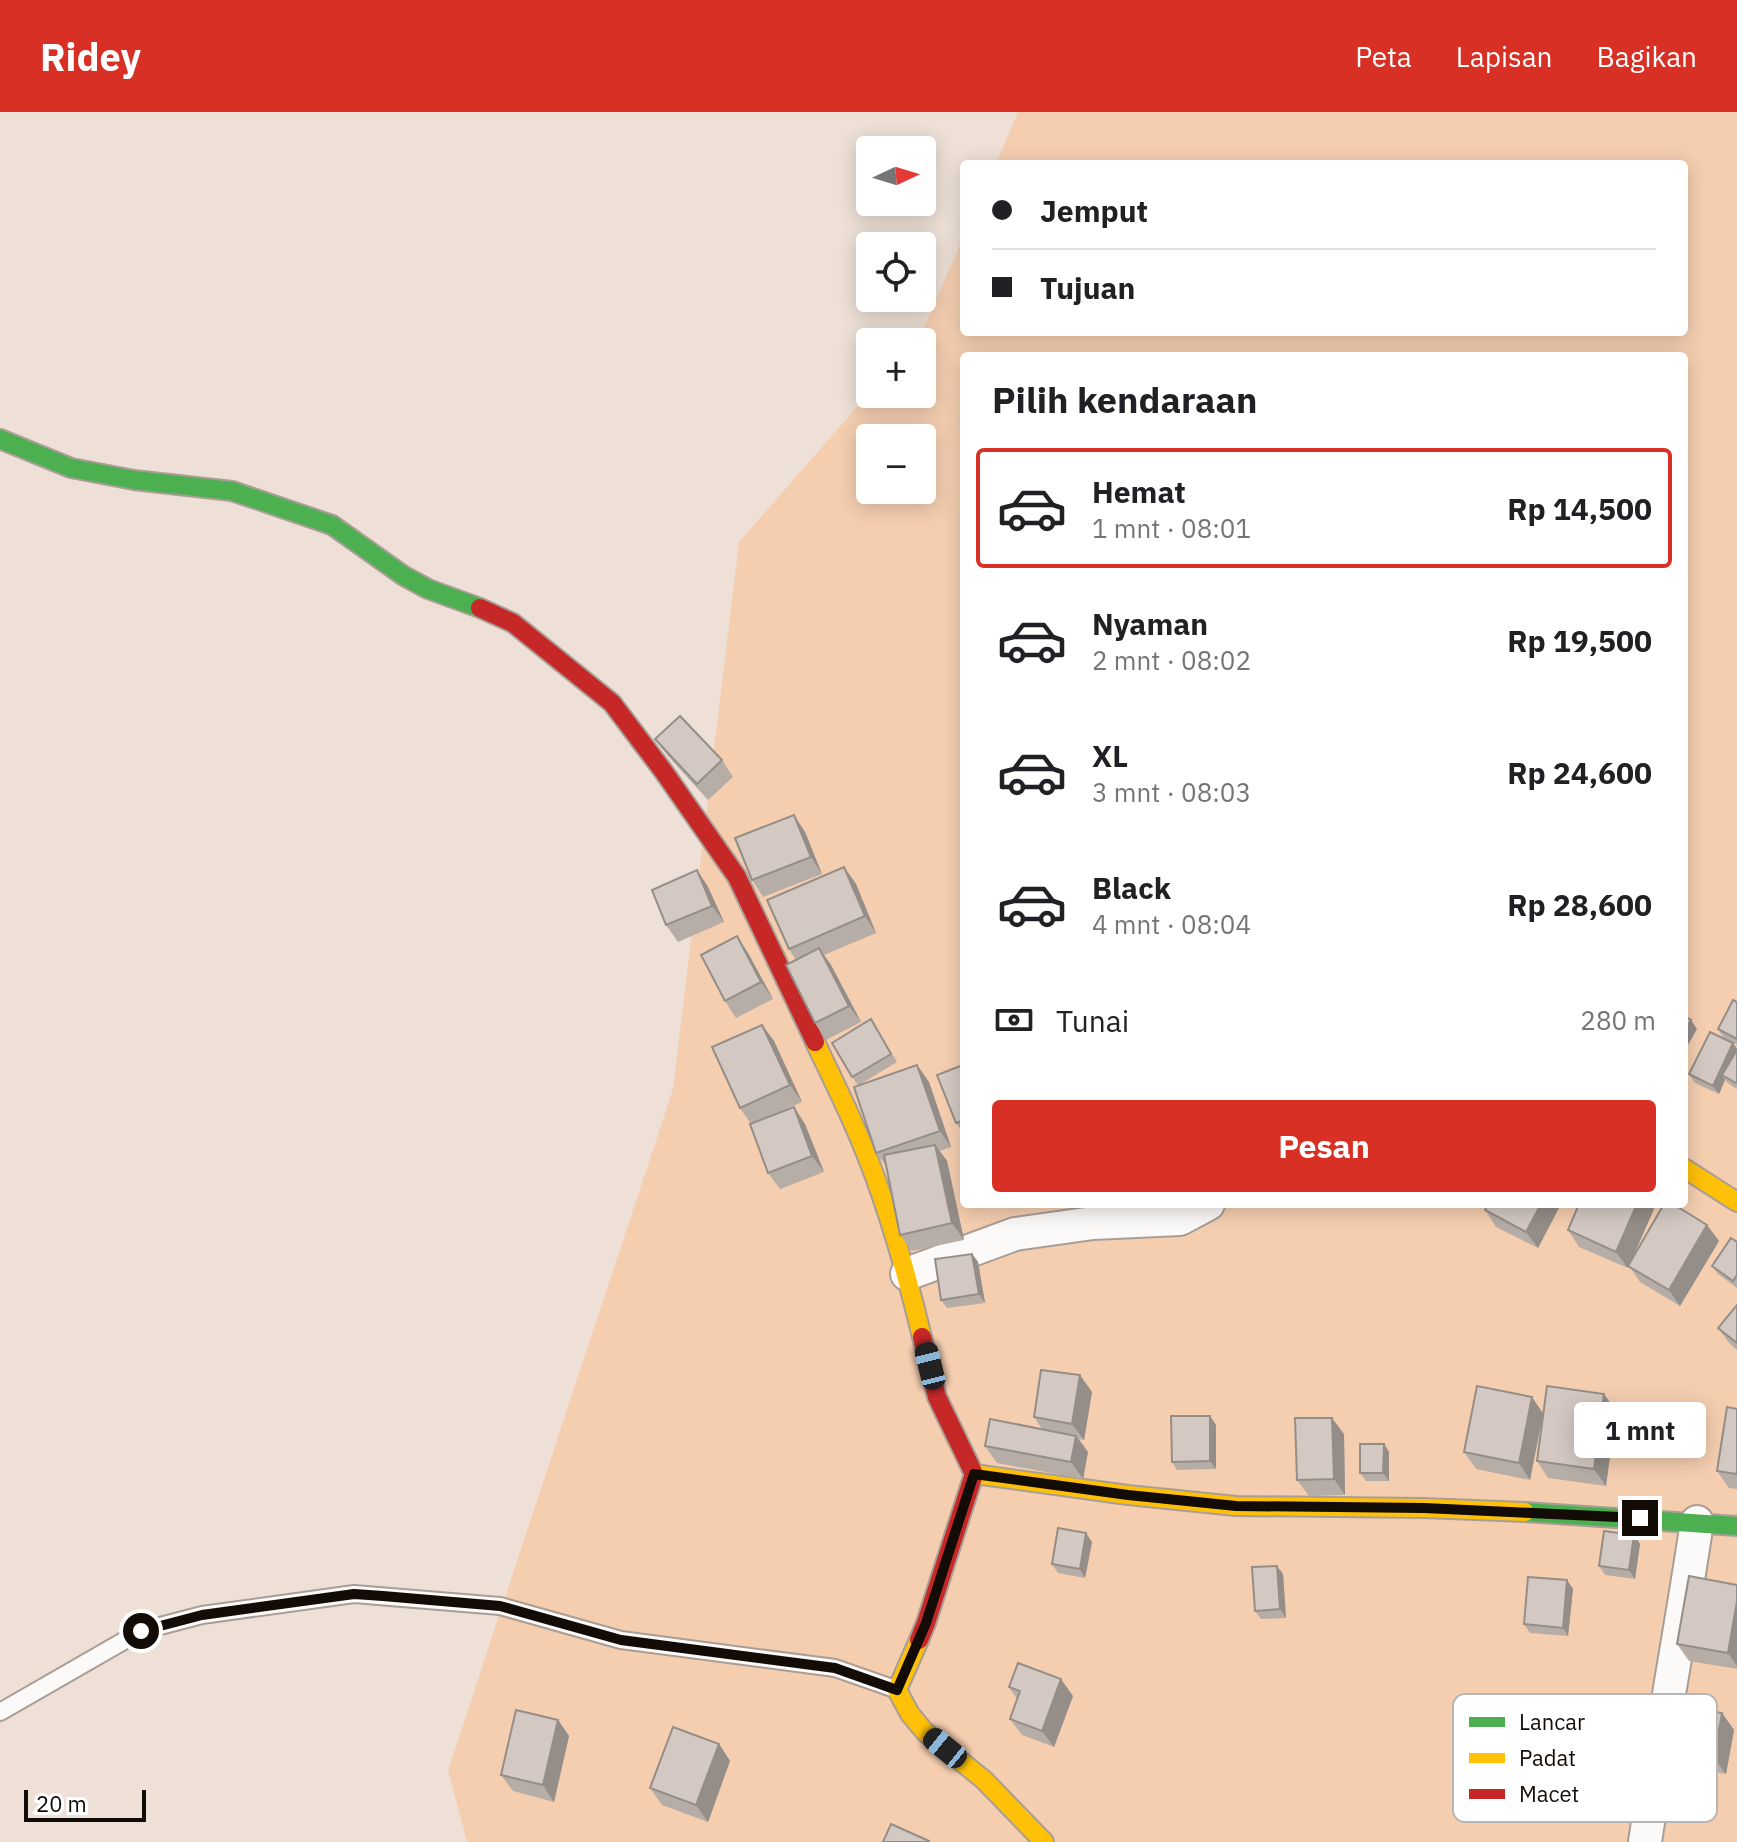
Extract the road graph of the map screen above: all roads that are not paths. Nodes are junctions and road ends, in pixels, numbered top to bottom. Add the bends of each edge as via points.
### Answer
1 (0, 439) edge
2 (1688, 1171) edge
3 (1737, 1202) edge
4 (1201, 1208) edge
5 (907, 1274) junction
6 (974, 1474) junction
7 (1697, 1522) junction
8 (1737, 1526) edge
9 (897, 1690) junction
10 (1669, 1694) edge
11 (0, 1712) edge
12 (1648, 1822) edge
13 (1044, 1842) edge
14 (1645, 1842) edge

1 - 5 street via 71,468 232,491 332,525 428,589 513,623 612,703 737,877 843,1099
2 - 3 street
4 - 5 street via 1180,1219 1015,1234
5 - 6 street via 937,1397
6 - 7 street via 1236,1506 1424,1508
6 - 9 street via 926,1623
7 - 8 street
7 - 10 street
9 - 11 lane via 835,1668 621,1640 500,1606 354,1594 202,1615 141,1631
9 - 13 street via 925,1732 984,1780
12 - 14 street

